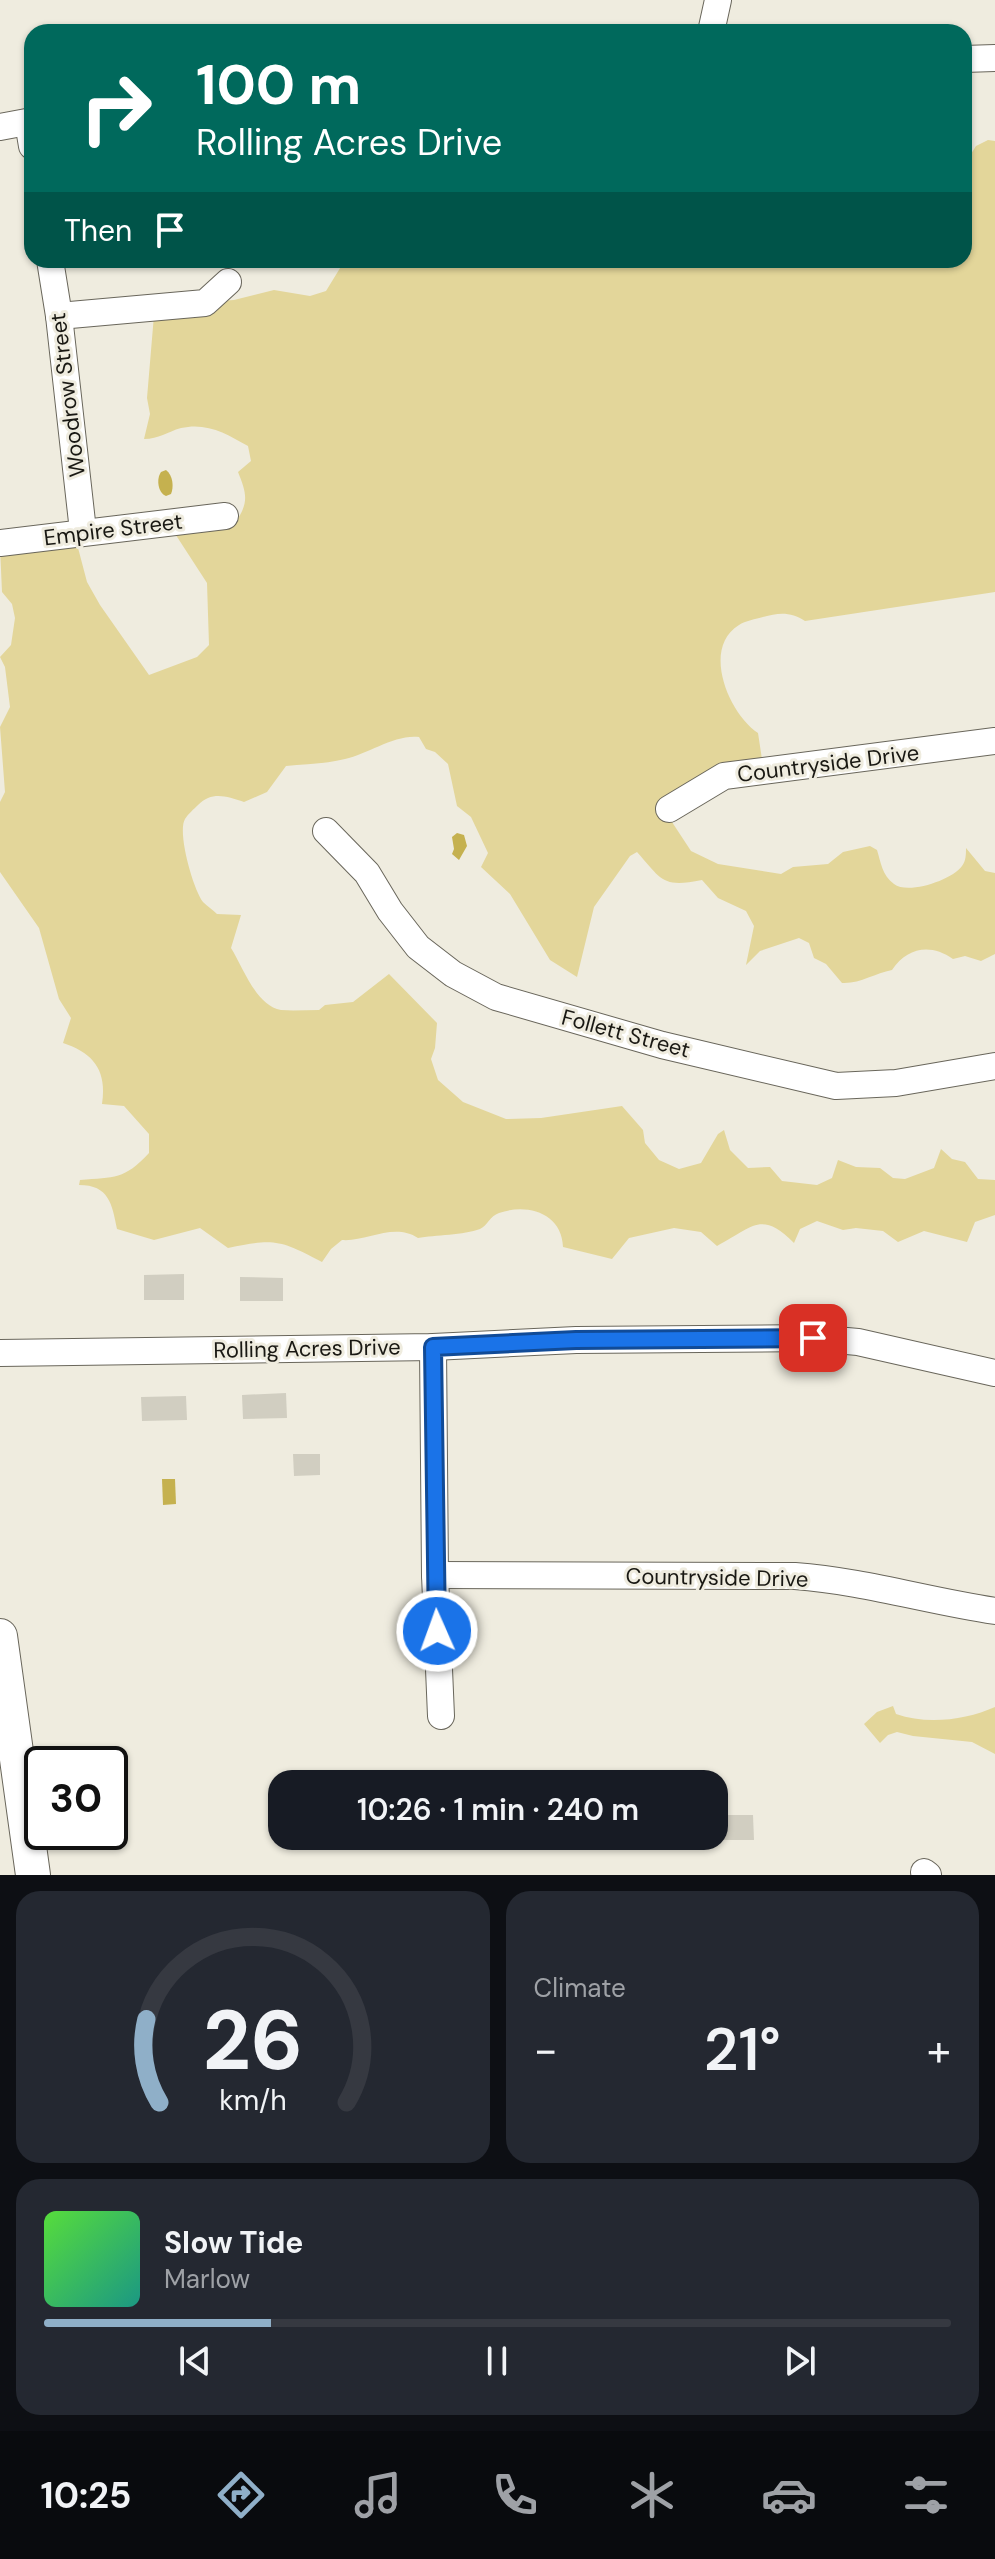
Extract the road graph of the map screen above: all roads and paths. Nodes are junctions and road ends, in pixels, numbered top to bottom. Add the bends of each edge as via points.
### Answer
1 (718, 0) edge
2 (713, 24) edge
3 (995, 58) edge
4 (972, 59) edge
5 (0, 127) edge
6 (24, 129) edge
7 (51, 268) edge
8 (228, 282) dead end
9 (59, 316) junction
10 (225, 516) dead end
11 (83, 531) junction
12 (0, 543) edge
13 (995, 741) edge
14 (669, 809) dead end
15 (326, 831) dead end
16 (995, 1066) edge
17 (433, 1347) junction
18 (0, 1353) edge
19 (995, 1373) edge
20 (435, 1575) junction
21 (995, 1611) edge
22 (0, 1636) edge
23 (441, 1716) dead end
24 (33, 1875) edge

1 - 2 street
3 - 4 street
5 - 6 street
7 - 9 street, Woodrow Street
8 - 9 street via 205,303
9 - 11 street, Woodrow Street
10 - 11 street, Empire Street
11 - 12 street, Empire Street
13 - 14 street, Countryside Drive via 724,776
15 - 16 street, Follett Street via 367,873 418,947 496,997 662,1045 836,1086 896,1083
17 - 18 street, Rolling Acres Drive
17 - 19 street, Rolling Acres Drive via 813,1338 858,1342
17 - 20 street
20 - 21 street, Countryside Drive via 795,1576 842,1580
20 - 23 street
22 - 24 main road

